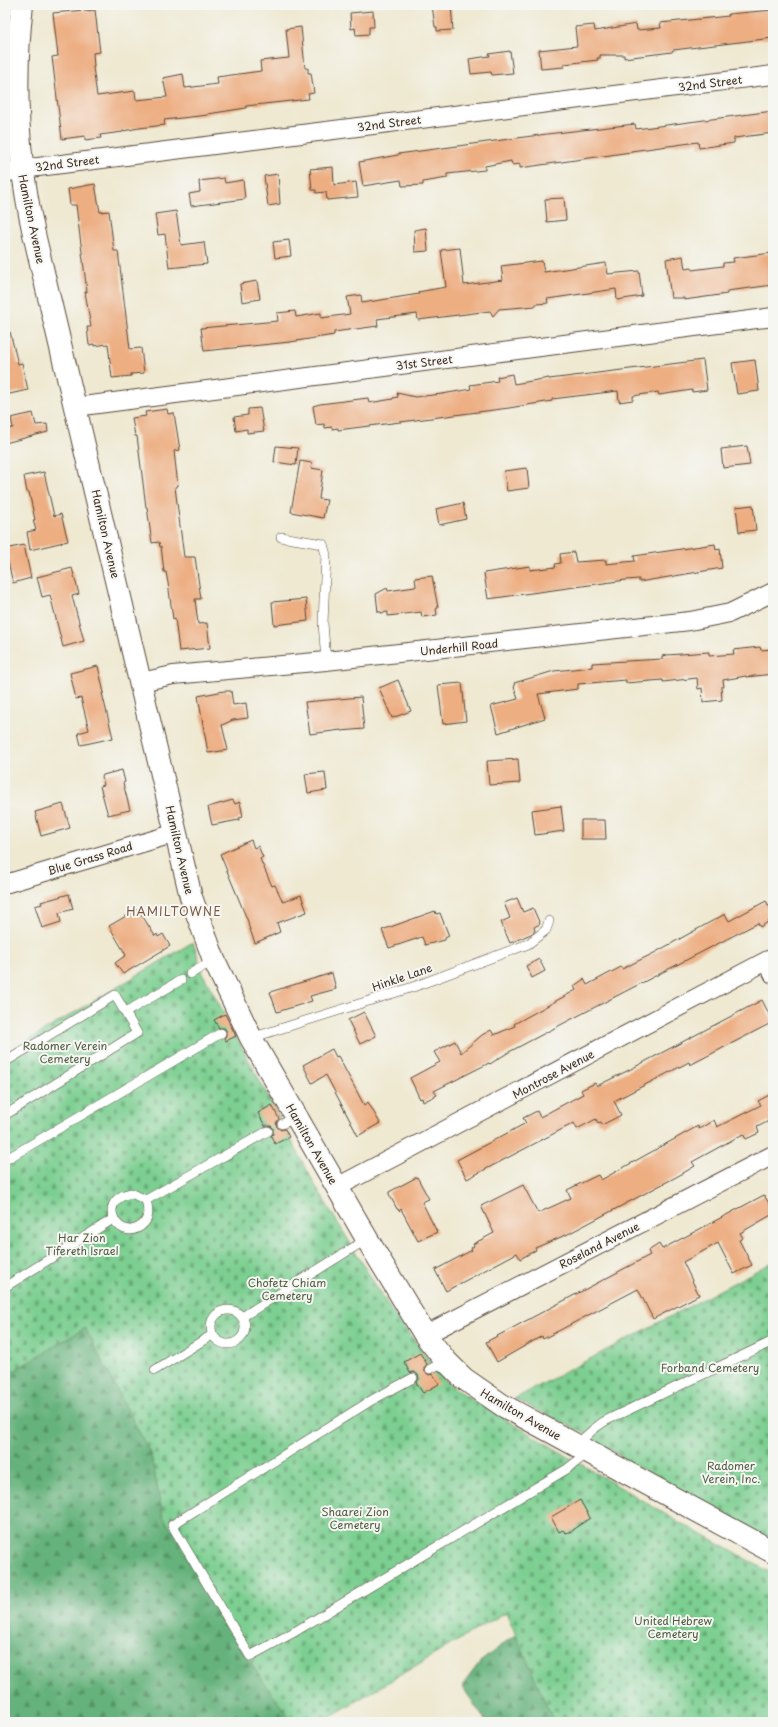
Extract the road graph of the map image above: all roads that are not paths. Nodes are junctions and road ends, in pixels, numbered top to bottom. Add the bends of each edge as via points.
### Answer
1 (22, 5) edge
2 (773, 75) edge
3 (13, 171) edge
4 (773, 317) edge
5 (75, 407) junction
6 (282, 537) dead end
7 (773, 592) edge
8 (326, 661) junction
9 (141, 682) junction
10 (176, 832) junction
11 (5, 884) edge
12 (549, 921) dead end
13 (214, 960) junction
14 (771, 967) edge
15 (190, 974) dead end
16 (181, 980) dead end
17 (126, 1012) junction
18 (244, 1027) junction
19 (221, 1033) dead end
20 (5, 1062) edge
21 (5, 1114) edge
22 (268, 1131) dead end
23 (773, 1155) edge
24 (5, 1160) edge
25 (337, 1187) junction
26 (146, 1200) junction
27 (113, 1219) junction
28 (367, 1239) junction
29 (5, 1287) edge
30 (242, 1317) junction
31 (212, 1335) junction
32 (425, 1335) junction
33 (773, 1341) edge
34 (155, 1370) dead end
35 (413, 1378) dead end
36 (583, 1449) junction
37 (771, 1547) edge

1 - 3 street, Hamilton Avenue
2 - 3 street, 32nd Street
3 - 5 street, Hamilton Avenue via 34,234
4 - 5 street, 31st Street
5 - 9 street, Hamilton Avenue
6 - 8 lane via 323,544 326,555 323,623
7 - 8 street, Underhill Road via 730,613 697,620
8 - 9 street, Underhill Road via 173,675
9 - 10 street, Hamilton Avenue
10 - 11 street, Blue Grass Road
10 - 13 street, Hamilton Avenue via 191,897
12 - 18 lane, Hinkle Lane via 546,930 528,944 413,987
13 - 15 lane
13 - 18 street, Hamilton Avenue
14 - 25 street, Montrose Avenue
16 - 17 lane
17 - 20 lane via 114,995
17 - 21 lane via 137,1033
18 - 25 street, Hamilton Avenue via 290,1120
19 - 24 lane
22 - 26 lane
23 - 32 street, Roseland Avenue
25 - 28 street, Hamilton Avenue
26 - 27 lane via 131,1193 122,1195 112,1207
26 - 27 lane via 149,1208 147,1220 139,1228 127,1230 118,1226
27 - 29 lane
28 - 30 lane
28 - 32 street, Hamilton Avenue
30 - 31 lane via 230,1309 218,1312 210,1322
30 - 31 lane via 245,1331 235,1343 227,1345 218,1342
31 - 34 lane
32 - 36 street, Hamilton Avenue via 438,1365 502,1405
33 - 36 lane via 594,1427
35 - 36 lane via 372,1400 172,1525 250,1656 567,1470
36 - 37 street, Hamilton Avenue

